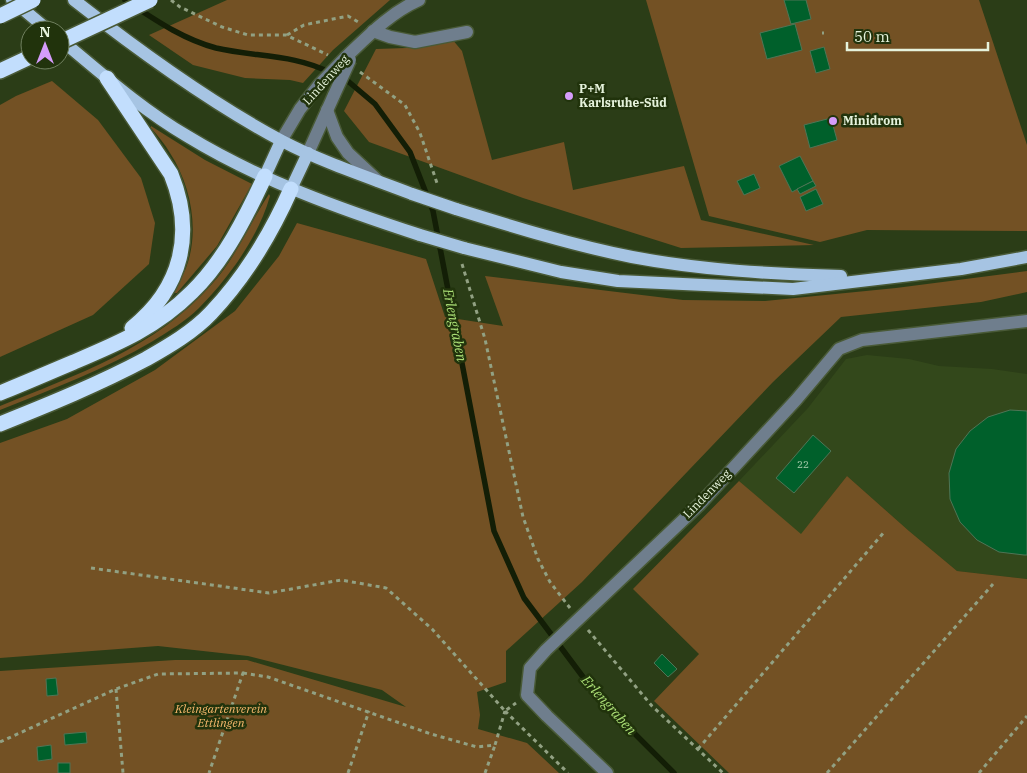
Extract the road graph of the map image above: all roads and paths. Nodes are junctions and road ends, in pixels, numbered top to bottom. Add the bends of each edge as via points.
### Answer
1 (12, 0) edge
2 (33, 0) edge
3 (74, 0) edge
4 (150, 0) edge
5 (171, 0) edge
6 (419, 0) edge
7 (0, 16) edge
8 (36, 20) edge
9 (373, 31) junction
10 (467, 32) dead end
11 (286, 35) junction
12 (70, 36) edge
13 (70, 49) edge
14 (329, 55) dead end
15 (20, 61) edge
16 (350, 62) junction
17 (0, 71) edge
18 (108, 78) junction
19 (327, 110) junction
20 (282, 141) junction
21 (308, 153) junction
22 (265, 176) junction
23 (378, 181) junction
24 (291, 189) junction
25 (439, 189) dead end
26 (462, 254) junction
27 (1027, 256) edge
28 (881, 278) junction
29 (1027, 321) edge
30 (108, 348) junction
31 (0, 392) edge
32 (0, 424) edge
33 (885, 532) dead end
34 (91, 568) dead end
35 (993, 584) dead end
36 (579, 620) junction
37 (243, 673) junction
38 (116, 689) junction
39 (528, 695) junction
40 (369, 711) junction
41 (505, 711) junction
42 (1027, 716) edge
43 (0, 742) edge
44 (495, 745) junction
45 (698, 749) junction
46 (122, 773) edge
47 (209, 773) edge
48 (348, 773) edge
49 (485, 773) edge
50 (568, 773) edge
51 (607, 773) edge
52 (723, 773) edge
53 (827, 773) edge
54 (979, 773) edge

1 - 8 main road
2 - 7 highway, bridge
3 - 20 main road via 159,63
4 - 12 highway, bridge
5 - 11 path via 180,7 239,32
6 - 9 street, Lindenweg via 401,8
9 - 10 street via 415,42
9 - 11 path via 348,16 304,25
9 - 16 street, Lindenweg via 356,47
11 - 14 path
13 - 18 main road
15 - 17 highway
16 - 19 street, Lindenweg, bridge
16 - 20 street, Lindenweg, bridge via 319,85 300,109
16 - 25 path via 405,105 420,132
18 - 22 main road via 186,136
18 - 30 highway via 171,174 183,224 180,258 167,290 146,317
19 - 21 street, Lindenweg
19 - 23 street via 336,137
20 - 21 main road
20 - 22 main road
21 - 23 main road
21 - 24 main road
22 - 24 main road
22 - 30 highway via 230,243 193,291 146,329
23 - 28 main road, bridge via 540,235 642,258 779,275
24 - 26 main road, bridge via 420,235
24 - 32 highway via 277,220 245,272 211,314 185,336 114,376
26 - 28 main road via 618,281 793,289
26 - 36 path via 485,339 522,517 550,582
27 - 28 main road via 961,269
29 - 36 street, Lindenweg via 862,340 839,349 700,504
30 - 31 highway
33 - 45 path
34 - 41 path via 268,593 341,580 386,588 432,629
35 - 53 path
36 - 39 street, Lindenweg via 530,668
36 - 45 path via 652,706
37 - 38 path via 158,674
37 - 40 path via 268,677
37 - 47 path
38 - 43 path
38 - 46 path
39 - 41 path
39 - 51 street
40 - 44 path via 431,734 476,746
40 - 48 path
41 - 44 path
41 - 50 path
42 - 54 path
44 - 49 path
45 - 52 path

